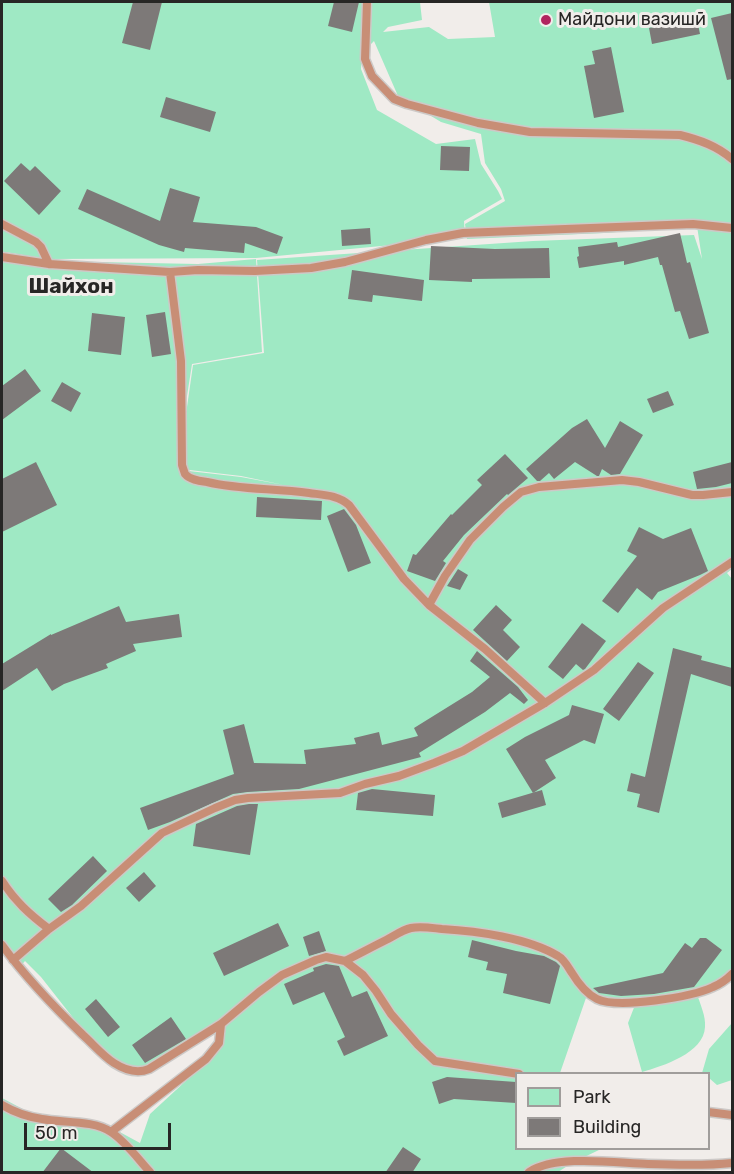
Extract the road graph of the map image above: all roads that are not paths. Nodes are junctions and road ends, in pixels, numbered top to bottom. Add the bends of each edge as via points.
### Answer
1 (367, 2) edge
2 (732, 159) edge
3 (2, 224) edge
4 (732, 228) edge
5 (2, 257) edge
6 (50, 264) junction
7 (170, 272) junction
8 (732, 492) edge
9 (732, 562) edge
10 (429, 604) junction
11 (545, 703) junction
12 (2, 881) edge
13 (49, 929) junction
14 (2, 945) edge
15 (13, 960) junction
16 (345, 961) junction
17 (732, 974) edge
18 (221, 1024) junction
19 (515, 1073) edge
20 (2, 1105) edge
21 (710, 1112) edge
22 (732, 1115) edge
23 (111, 1132) junction
24 (732, 1163) edge
25 (150, 1173) edge
26 (529, 1173) edge

1 - 2 lane via 365,59 372,76 394,99 478,123 530,132 680,135 707,143
3 - 6 lane via 36,242
4 - 7 lane via 693,224 463,233 311,268
5 - 6 lane
6 - 7 lane
7 - 10 lane via 181,361 185,474 217,485 283,489 341,499 349,504 404,579
8 - 10 lane via 692,495 622,480 521,492 470,540
9 - 11 lane via 663,608 594,670
10 - 11 lane
11 - 13 lane via 464,751 399,776 340,793 241,799 191,818 162,833 81,906
12 - 13 lane via 30,915
13 - 15 lane
14 - 15 lane
15 - 18 lane via 42,995 104,1055 131,1071 150,1069
16 - 17 lane via 402,931 421,927 470,931 546,950 561,958 593,997 611,1004 698,992 714,987
16 - 18 lane via 321,958 282,975
16 - 19 lane via 363,975 430,1058
18 - 23 lane via 219,1043 206,1059
20 - 23 lane via 41,1119 93,1125
21 - 22 lane
23 - 25 lane
24 - 26 lane via 561,1162

